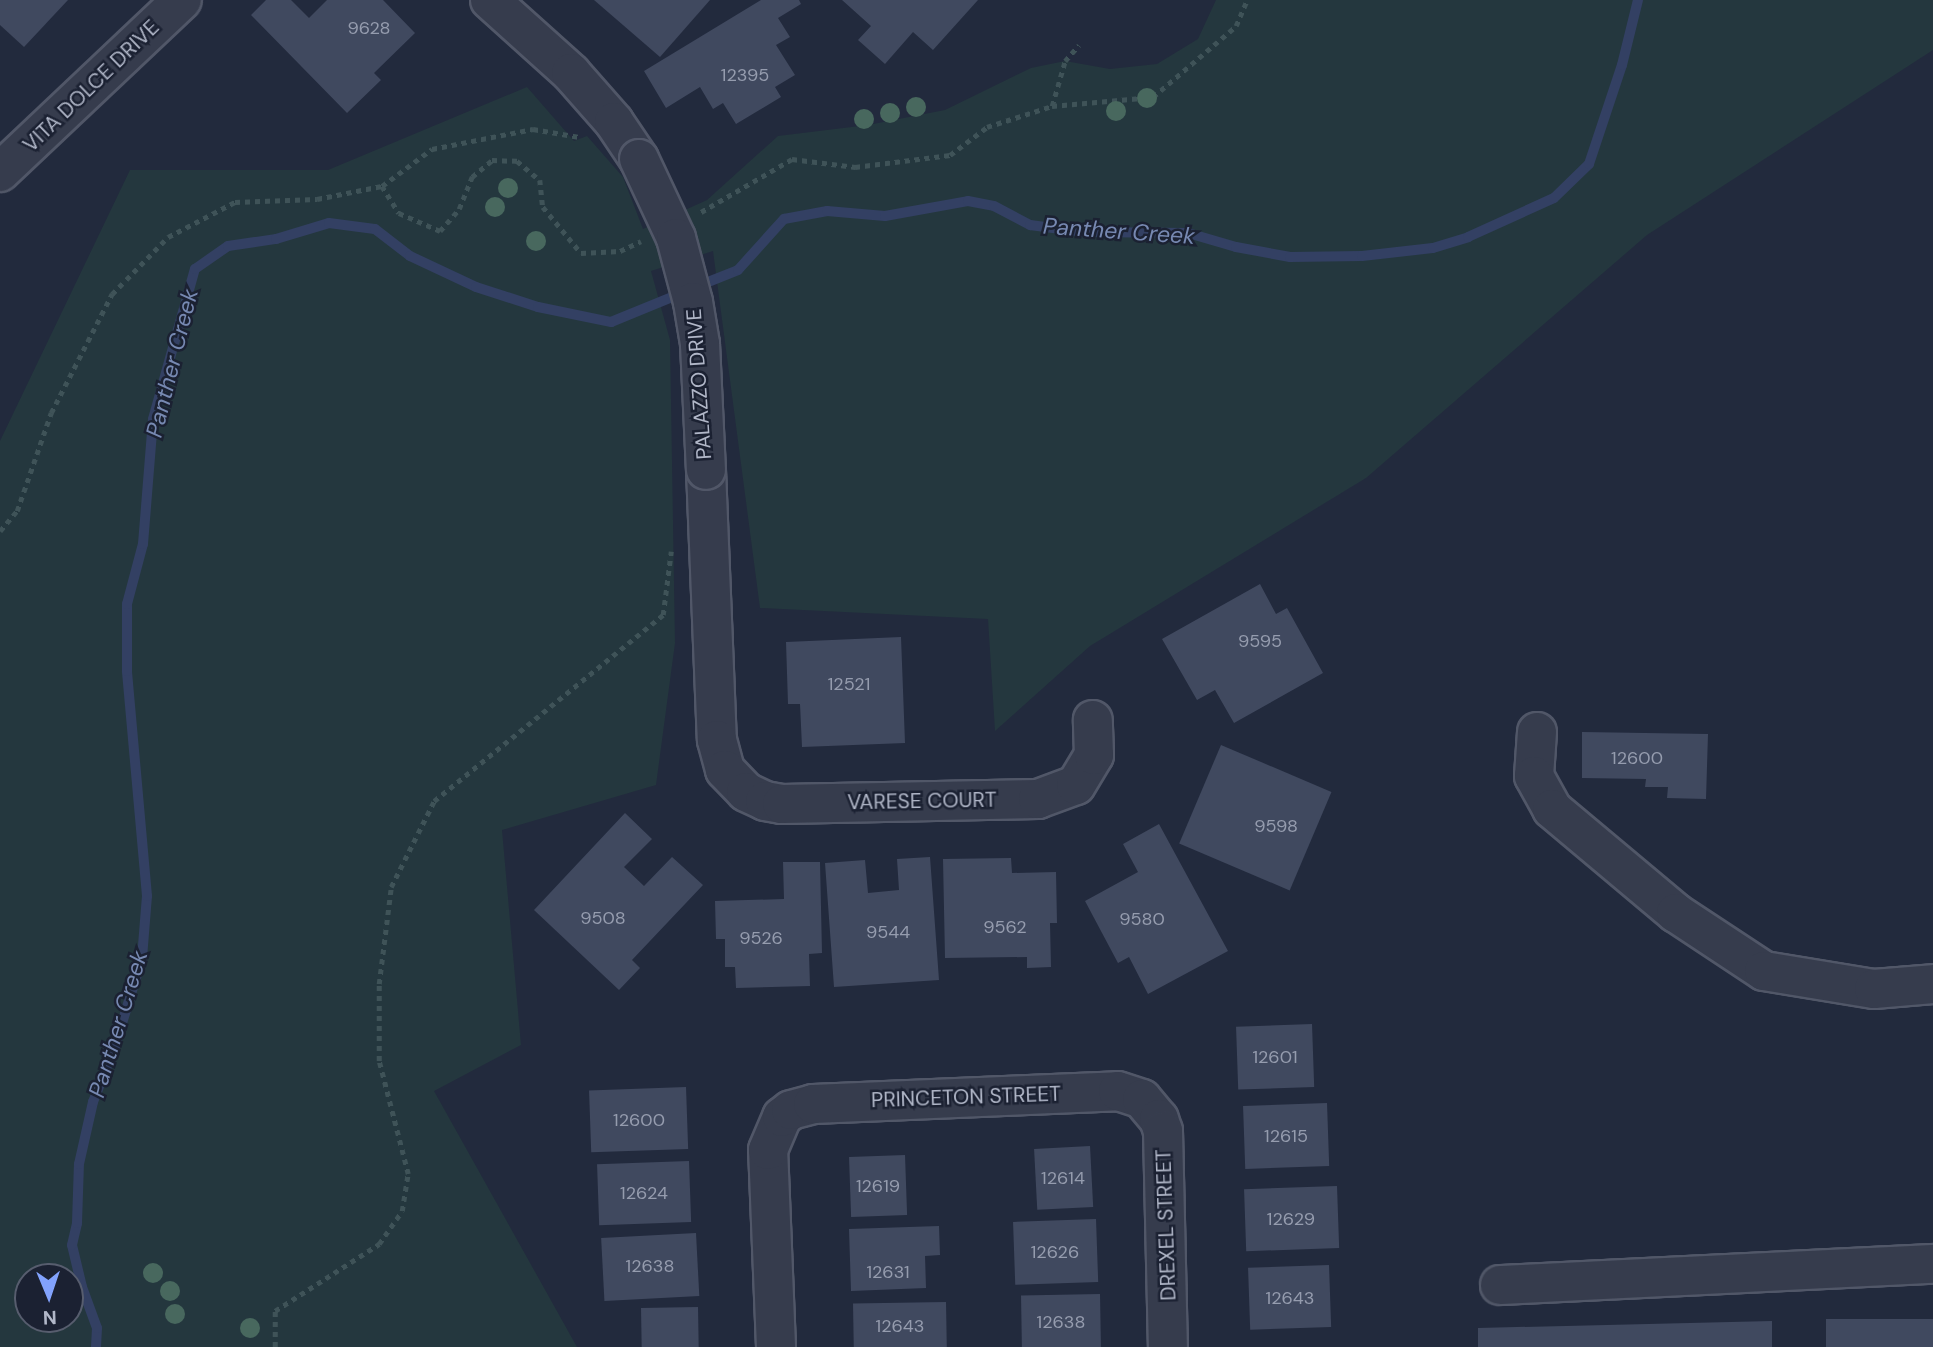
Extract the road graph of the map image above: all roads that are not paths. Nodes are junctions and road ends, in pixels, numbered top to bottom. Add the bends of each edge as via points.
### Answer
1 (181, 0) edge
2 (491, 0) edge
3 (0, 172) edge
4 (1093, 720) dead end
5 (1537, 732) dead end
6 (720, 754) joint
7 (1933, 984) edge
8 (1150, 1107) joint
9 (1933, 1264) edge
10 (1500, 1285) dead end
11 (776, 1347) edge
12 (1168, 1347) edge

1 - 3 street, VITA DOLCE DRIVE
2 - 6 street, PALAZZO DRIVE, bridge via 586,89 639,159 668,218 691,291 700,345
4 - 6 street, VARESE COURT via 1094,755 1076,785 1038,799 773,803 739,787 725,770
5 - 7 street via 1534,776 1552,809 1676,913 1764,971 1874,989
8 - 11 street, PRINCETON STREET via 1118,1091 813,1104 791,1110 782,1118 768,1150
8 - 12 street, DREXEL STREET via 1163,1131
9 - 10 street

